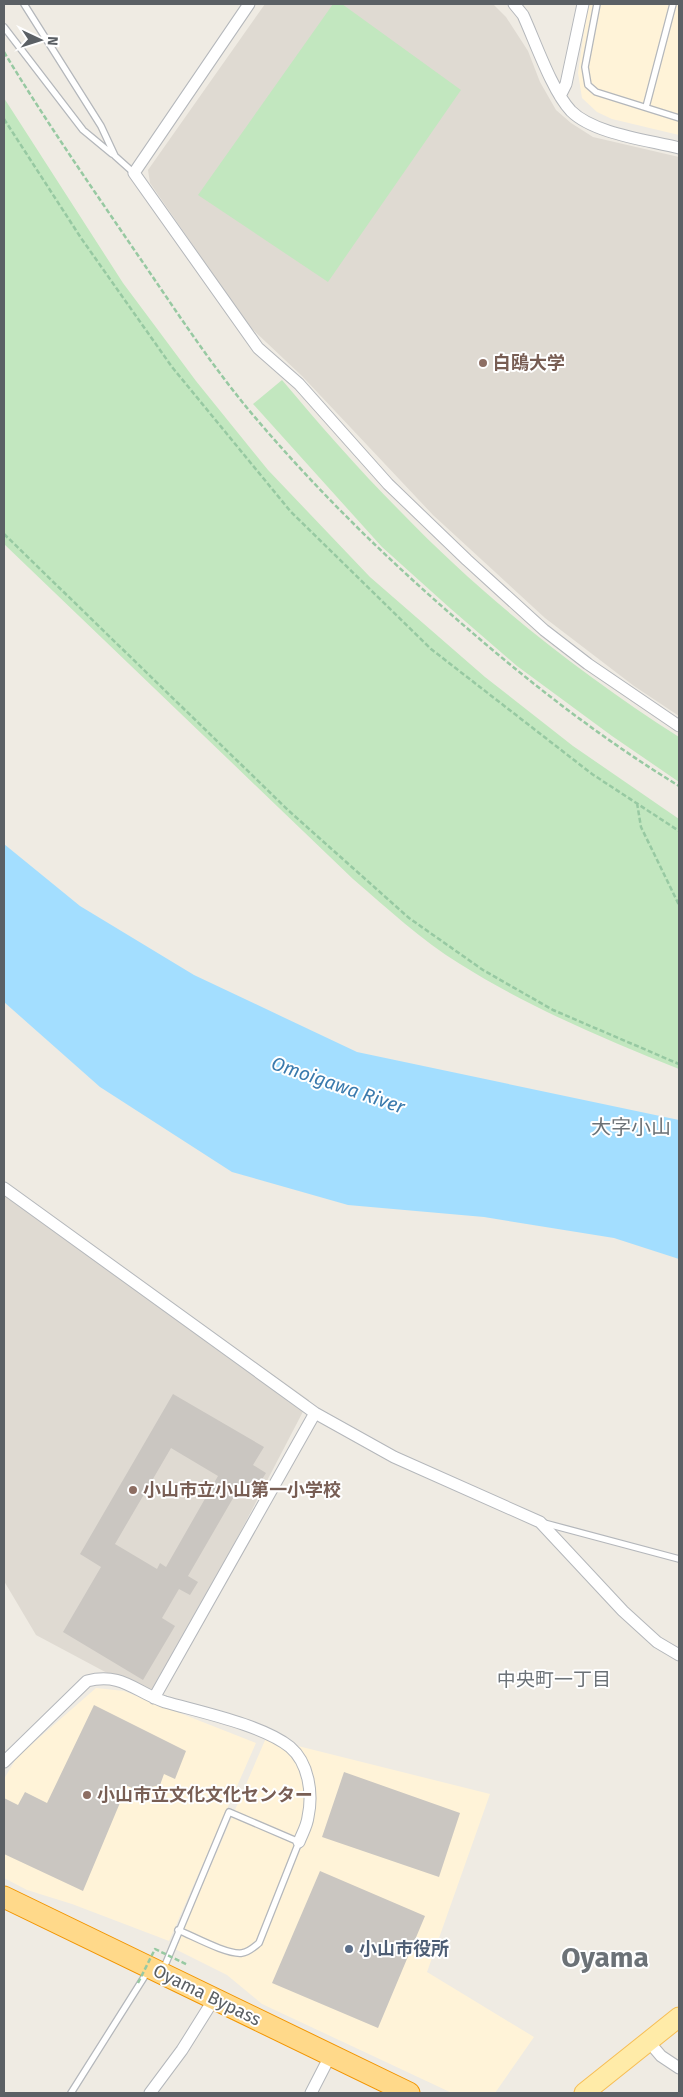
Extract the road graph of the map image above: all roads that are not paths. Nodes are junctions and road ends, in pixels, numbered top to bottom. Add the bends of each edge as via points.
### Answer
1 (24, 4) edge
2 (249, 4) edge
3 (514, 4) edge
4 (583, 4) edge
5 (597, 4) edge
6 (673, 4) edge
7 (4, 27) edge
8 (560, 96) junction
9 (646, 107) junction
10 (679, 118) edge
11 (679, 148) edge
12 (115, 156) junction
13 (134, 173) junction
14 (679, 726) edge
15 (4, 1188) edge
16 (315, 1414) junction
17 (540, 1522) junction
18 (679, 1559) edge
19 (679, 1655) edge
20 (154, 1698) junction
21 (4, 1762) edge
22 (299, 1842) junction
23 (4, 1897) edge
24 (178, 1930) junction
25 (150, 1974) junction
26 (214, 1999) junction
27 (679, 2017) edge
28 (649, 2042) junction
29 (330, 2056) junction
30 (679, 2068) edge
31 (71, 2093) edge
32 (150, 2093) edge
33 (311, 2093) edge
34 (409, 2093) edge
35 (584, 2093) edge

1 - 12 lane via 101,126
2 - 13 street
3 - 8 street via 523,15
4 - 8 street via 566,84
5 - 9 lane via 585,67 588,85 596,92
6 - 9 lane
7 - 12 lane via 84,130
8 - 11 street via 572,111 604,129
9 - 10 lane
12 - 13 lane
13 - 14 street via 258,348 298,384 388,484 544,630
15 - 16 street
16 - 17 street via 402,1461
16 - 20 street
17 - 18 lane
17 - 19 street via 623,1612 657,1642
20 - 21 street via 123,1682 102,1677 87,1681
20 - 22 street via 266,1733 291,1748 307,1771 310,1794 308,1818
22 - 24 lane via 259,1943 252,1950 231,1952
22 - 24 lane via 230,1812
23 - 25 highway, Oyama Bypass
24 - 25 lane
25 - 26 highway, Oyama Bypass
25 - 31 lane
26 - 29 highway, Oyama Bypass
26 - 32 street
27 - 28 main road
28 - 30 street via 661,2056
28 - 35 main road
29 - 33 street
29 - 34 highway, Oyama Bypass

